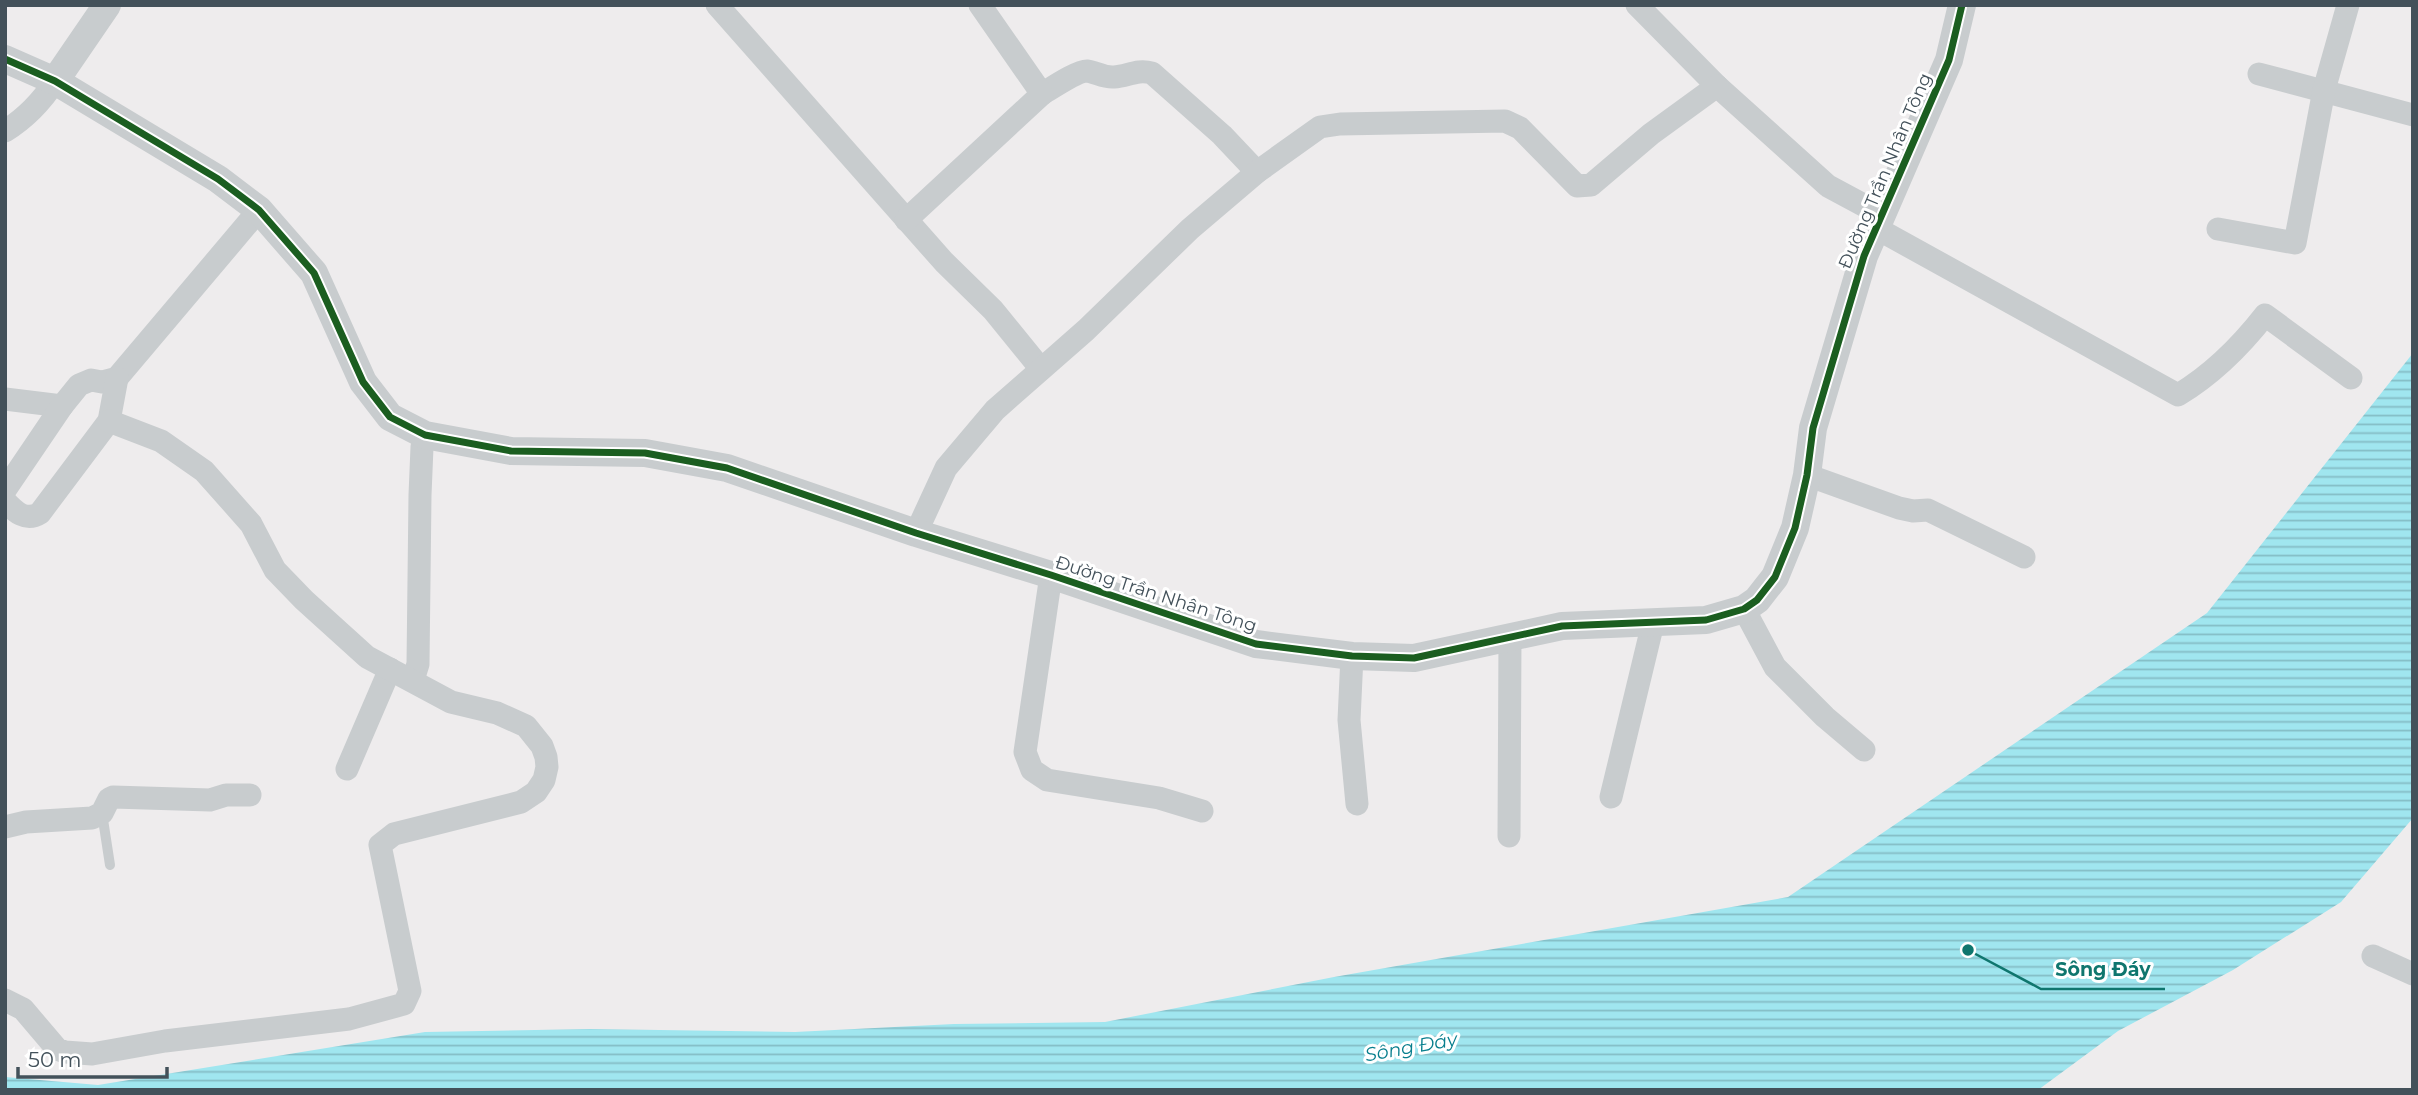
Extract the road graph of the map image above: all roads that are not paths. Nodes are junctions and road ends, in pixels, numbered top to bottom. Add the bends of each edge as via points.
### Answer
1 (107, 5) edge
2 (717, 5) edge
3 (981, 5) edge
4 (1637, 5) edge
5 (1962, 5) edge
6 (2348, 5) edge
7 (5, 59) edge
8 (2259, 74) dead end
9 (55, 81) junction
10 (1717, 86) junction
11 (2324, 90) junction
12 (1042, 94) junction
13 (2413, 116) edge
14 (5, 131) edge
15 (1257, 172) junction
16 (252, 219) junction
17 (906, 220) junction
18 (1879, 221) junction
19 (2218, 229) dead end
20 (1041, 369) junction
21 (117, 378) junction
22 (2351, 378) dead end
23 (5, 399) edge
24 (62, 406) junction
25 (108, 421) junction
26 (425, 435) junction
27 (1807, 475) junction
28 (5, 490) edge
29 (5, 500) edge
30 (916, 533) junction
31 (2024, 557) dead end
32 (1051, 575) junction
33 (1744, 609) junction
34 (1653, 623) junction
35 (1510, 637) junction
36 (1352, 656) junction
37 (390, 669) junction
38 (413, 680) junction
39 (1864, 750) dead end
40 (346, 769) dead end
41 (250, 794) dead end
42 (1611, 797) dead end
43 (1357, 804) dead end
44 (1202, 811) dead end
45 (102, 813) junction
46 (5, 827) edge
47 (1509, 836) dead end
48 (110, 865) dead end
49 (2373, 956) dead end
50 (2413, 974) edge
51 (5, 1000) edge

1 - 9 street
2 - 17 street
3 - 12 street
4 - 10 street
5 - 18 street, Đường Trần Nhân Tông via 1949,60
6 - 11 street
7 - 9 street, Đường Trần Nhân Tông
8 - 11 street
9 - 14 street via 44,97
9 - 16 street, Đường Trần Nhân Tông via 218,179
10 - 15 street via 1591,185 1577,186 1520,128 1505,121 1320,127
10 - 18 street via 1828,186
11 - 13 street
11 - 19 street via 2295,243
12 - 15 street via 1082,71 1106,77 1140,70 1152,73
12 - 17 street
15 - 20 street
16 - 21 street
16 - 26 street, Đường Trần Nhân Tông via 314,273 363,382 390,417
17 - 20 street via 993,310
18 - 22 street via 2178,395 2220,365 2265,315
18 - 27 street, Đường Trần Nhân Tông via 1864,256 1813,428
20 - 30 street via 995,410 946,468
21 - 24 street via 85,382
21 - 25 street
23 - 24 street
24 - 28 street
25 - 29 street via 40,513 20,516
25 - 37 street via 167,444 204,471 251,524 275,570 367,657
26 - 30 street, Đường Trần Nhân Tông via 511,451 645,453 727,468
26 - 38 street via 418,664
27 - 31 street via 1899,508 1928,510
27 - 33 street, Đường Trần Nhân Tông via 1796,528 1775,577
30 - 32 street, Đường Trần Nhân Tông
32 - 36 street, Đường Trần Nhân Tông via 1256,644
32 - 44 street via 1026,752 1032,770 1047,779 1159,798
33 - 34 street, Đường Trần Nhân Tông via 1706,621
33 - 39 street via 1775,667
34 - 35 street, Đường Trần Nhân Tông via 1562,626
34 - 42 street
35 - 36 street, Đường Trần Nhân Tông via 1414,657
35 - 47 street
36 - 43 street via 1349,720
37 - 38 street
37 - 40 street
38 - 51 street via 451,702 526,726 542,746 547,767 536,792 521,802 394,834 380,845 410,991 404,1004 348,1019 92,1054 57,1049 23,1009
41 - 45 street via 211,800 113,797
45 - 46 street via 92,818
45 - 48 lane
49 - 50 street

